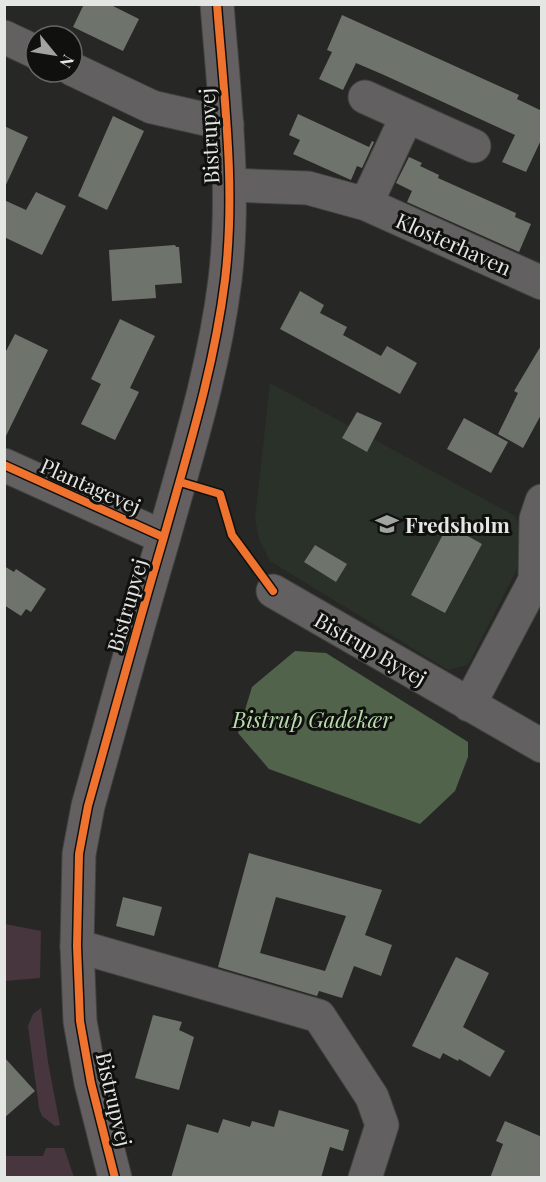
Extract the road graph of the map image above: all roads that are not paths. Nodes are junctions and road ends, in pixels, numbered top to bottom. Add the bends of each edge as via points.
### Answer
1 (217, 4) edge
2 (4, 37) edge
3 (24, 46) edge
4 (84, 75) edge
5 (365, 97) dead end
6 (406, 116) junction
7 (227, 124) junction
8 (474, 146) dead end
9 (230, 185) junction
10 (366, 204) junction
11 (542, 283) edge
12 (4, 465) edge
13 (542, 501) edge
14 (163, 537) junction
15 (273, 591) dead end
16 (469, 705) junction
17 (542, 746) edge
18 (77, 946) junction
19 (115, 1178) edge
20 (365, 1178) edge

1 - 7 main road, Bistrupvej
2 - 3 street
4 - 7 street via 152,107
5 - 6 street
6 - 8 street
6 - 10 street
7 - 9 main road, Bistrupvej
9 - 10 street, Klosterhaven via 308,188
9 - 14 main road, Bistrupvej via 225,278 215,348
10 - 11 street, Klosterhaven
12 - 14 street, Plantagevej
13 - 16 street via 536,519 535,580
14 - 18 main road, Bistrupvej via 88,806 79,854
15 - 16 street, Bistrup Byvej
16 - 17 street, Bistrup Byvej
18 - 19 main road, Bistrupvej via 80,1021
18 - 20 street via 319,1016 372,1097 382,1125

